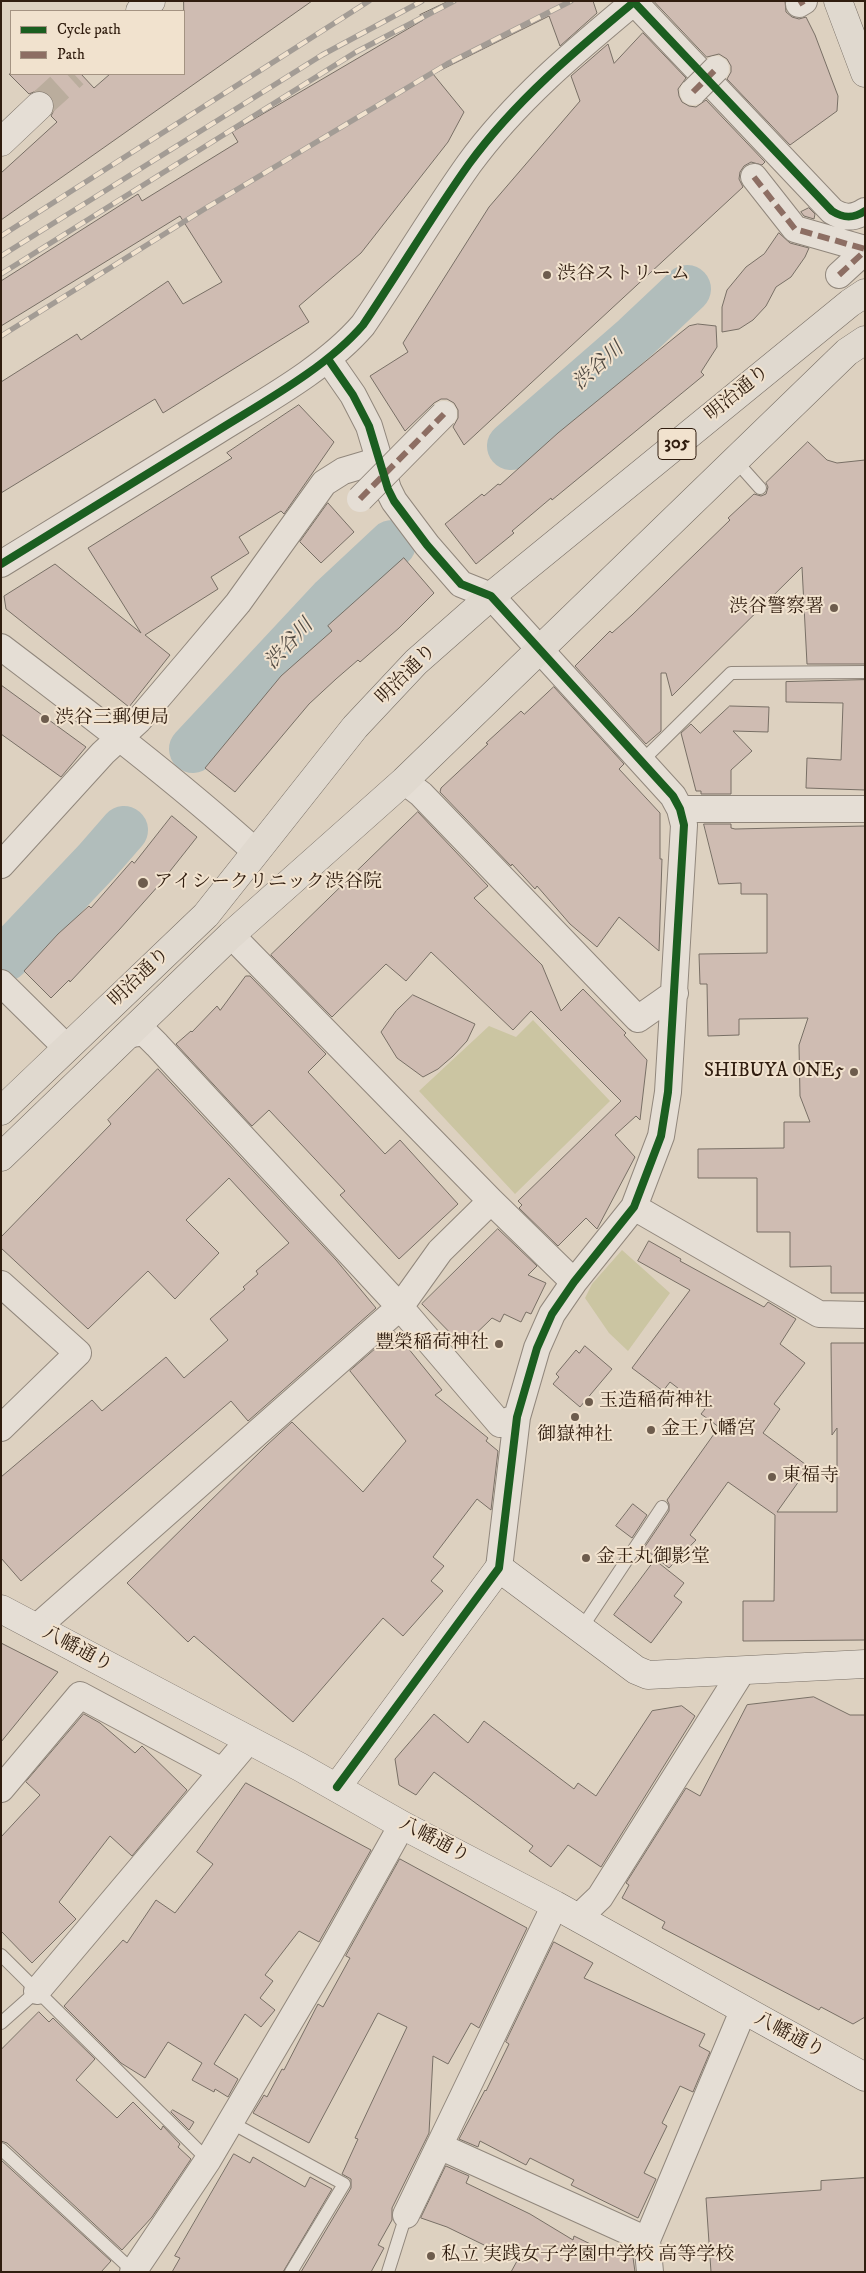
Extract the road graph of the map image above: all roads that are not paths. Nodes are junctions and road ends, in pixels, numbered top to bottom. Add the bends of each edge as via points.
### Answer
1 (150, 1) edge
2 (838, 1) edge
3 (141, 10) edge
4 (716, 69) dead end
5 (865, 73) edge
6 (692, 92) dead end
7 (39, 106) tunnel mouth
8 (1, 142) edge
9 (754, 177) dead end
10 (865, 211) edge
11 (865, 250) edge
12 (838, 274) dead end
13 (865, 293) edge
14 (865, 340) edge
15 (328, 359) junction
16 (444, 414) dead end
17 (380, 460) junction
18 (735, 460) junction
19 (760, 488) dead end
20 (360, 500) dead end
21 (1, 564) edge
22 (491, 596) junction
23 (1, 647) edge
24 (539, 650) junction
25 (865, 672) edge
26 (121, 737) junction
27 (649, 770) junction
28 (404, 781) junction
29 (680, 809) junction
30 (865, 809) edge
31 (256, 852) junction
32 (1, 865) edge
33 (231, 935) junction
34 (3, 984) edge
35 (675, 993) junction
36 (127, 1035) junction
37 (67, 1048) junction
38 (1, 1111) edge
39 (1, 1157) edge
40 (491, 1201) junction
41 (634, 1208) junction
42 (574, 1282) junction
43 (1, 1284) edge
44 (400, 1307) junction
45 (865, 1315) edge
46 (518, 1417) junction
47 (1, 1428) edge
48 (662, 1507) dead end
49 (499, 1568) junction
50 (1, 1609) edge
51 (36, 1628) junction
52 (581, 1629) junction
53 (865, 1664) edge
54 (742, 1671) junction
55 (248, 1741) junction
56 (222, 1771) junction
57 (337, 1788) junction
58 (1, 1789) edge
59 (402, 1825) junction
60 (566, 1912) junction
61 (1, 1955) edge
62 (37, 1991) junction
63 (743, 2011) junction
64 (1, 2023) edge
65 (865, 2077) edge
66 (230, 2122) junction
67 (439, 2146) junction
68 (1, 2149) edge
69 (208, 2160) junction
70 (406, 2215) joint
71 (647, 2240) junction
72 (133, 2271) edge
73 (291, 2272) edge
74 (388, 2272) edge
75 (650, 2272) edge

1 - 3 street
2 - 5 main road
4 - 6 street, bridge
7 - 8 street
9 - 11 street via 795,229
10 - 15 street via 841,217 832,211 634,2 526,97 470,163 363,325
11 - 12 street
13 - 22 main road, 明治通り / 305
14 - 18 main road, 明治通り / 305 via 847,352
15 - 17 street via 353,395 369,426
15 - 21 street
16 - 20 street, bridge
17 - 22 street via 394,501 427,545 461,584
17 - 26 street via 343,471 324,482 238,603
18 - 19 lane
18 - 24 main road, 明治通り / 305
22 - 24 street
22 - 31 main road, 明治通り / 305 via 416,662 355,728
23 - 26 street
24 - 27 street
24 - 28 main road, 明治通り / 305
25 - 27 lane via 731,674 650,754
26 - 31 street
26 - 32 street
27 - 29 street via 673,796
28 - 33 main road, 明治通り / 305
28 - 35 street via 421,794 638,1019
29 - 30 street
29 - 35 street via 684,825
31 - 37 main road, 明治通り / 305 via 206,915
33 - 36 main road, 明治通り / 305
33 - 40 street
34 - 37 street
35 - 41 street via 668,1092 661,1136
36 - 39 main road, 明治通り / 305
36 - 44 street via 144,1032
37 - 38 main road, 明治通り / 305
40 - 42 street
40 - 44 street via 440,1251
41 - 42 street
41 - 45 street via 819,1314
42 - 46 street via 552,1314 537,1348
43 - 47 street via 78,1353
44 - 46 street via 500,1424
44 - 51 street
46 - 49 street
48 - 52 lane
49 - 52 street
49 - 57 street
50 - 51 street, 八幡通り
51 - 55 street, 八幡通り
52 - 54 street via 636,1670 648,1675
53 - 54 street
54 - 60 street via 600,1898
55 - 56 street
55 - 57 street, 八幡通り
56 - 58 street via 80,1695
56 - 62 street
57 - 59 street, 八幡通り
59 - 60 street, 八幡通り
59 - 66 street
60 - 63 street, 八幡通り
60 - 67 street
61 - 62 lane
62 - 64 lane
62 - 69 lane
63 - 65 street, 八幡通り
63 - 71 street
66 - 69 street
66 - 73 lane via 344,2184
67 - 70 street
67 - 71 street
68 - 72 lane
69 - 72 street
70 - 74 lane
71 - 75 street

